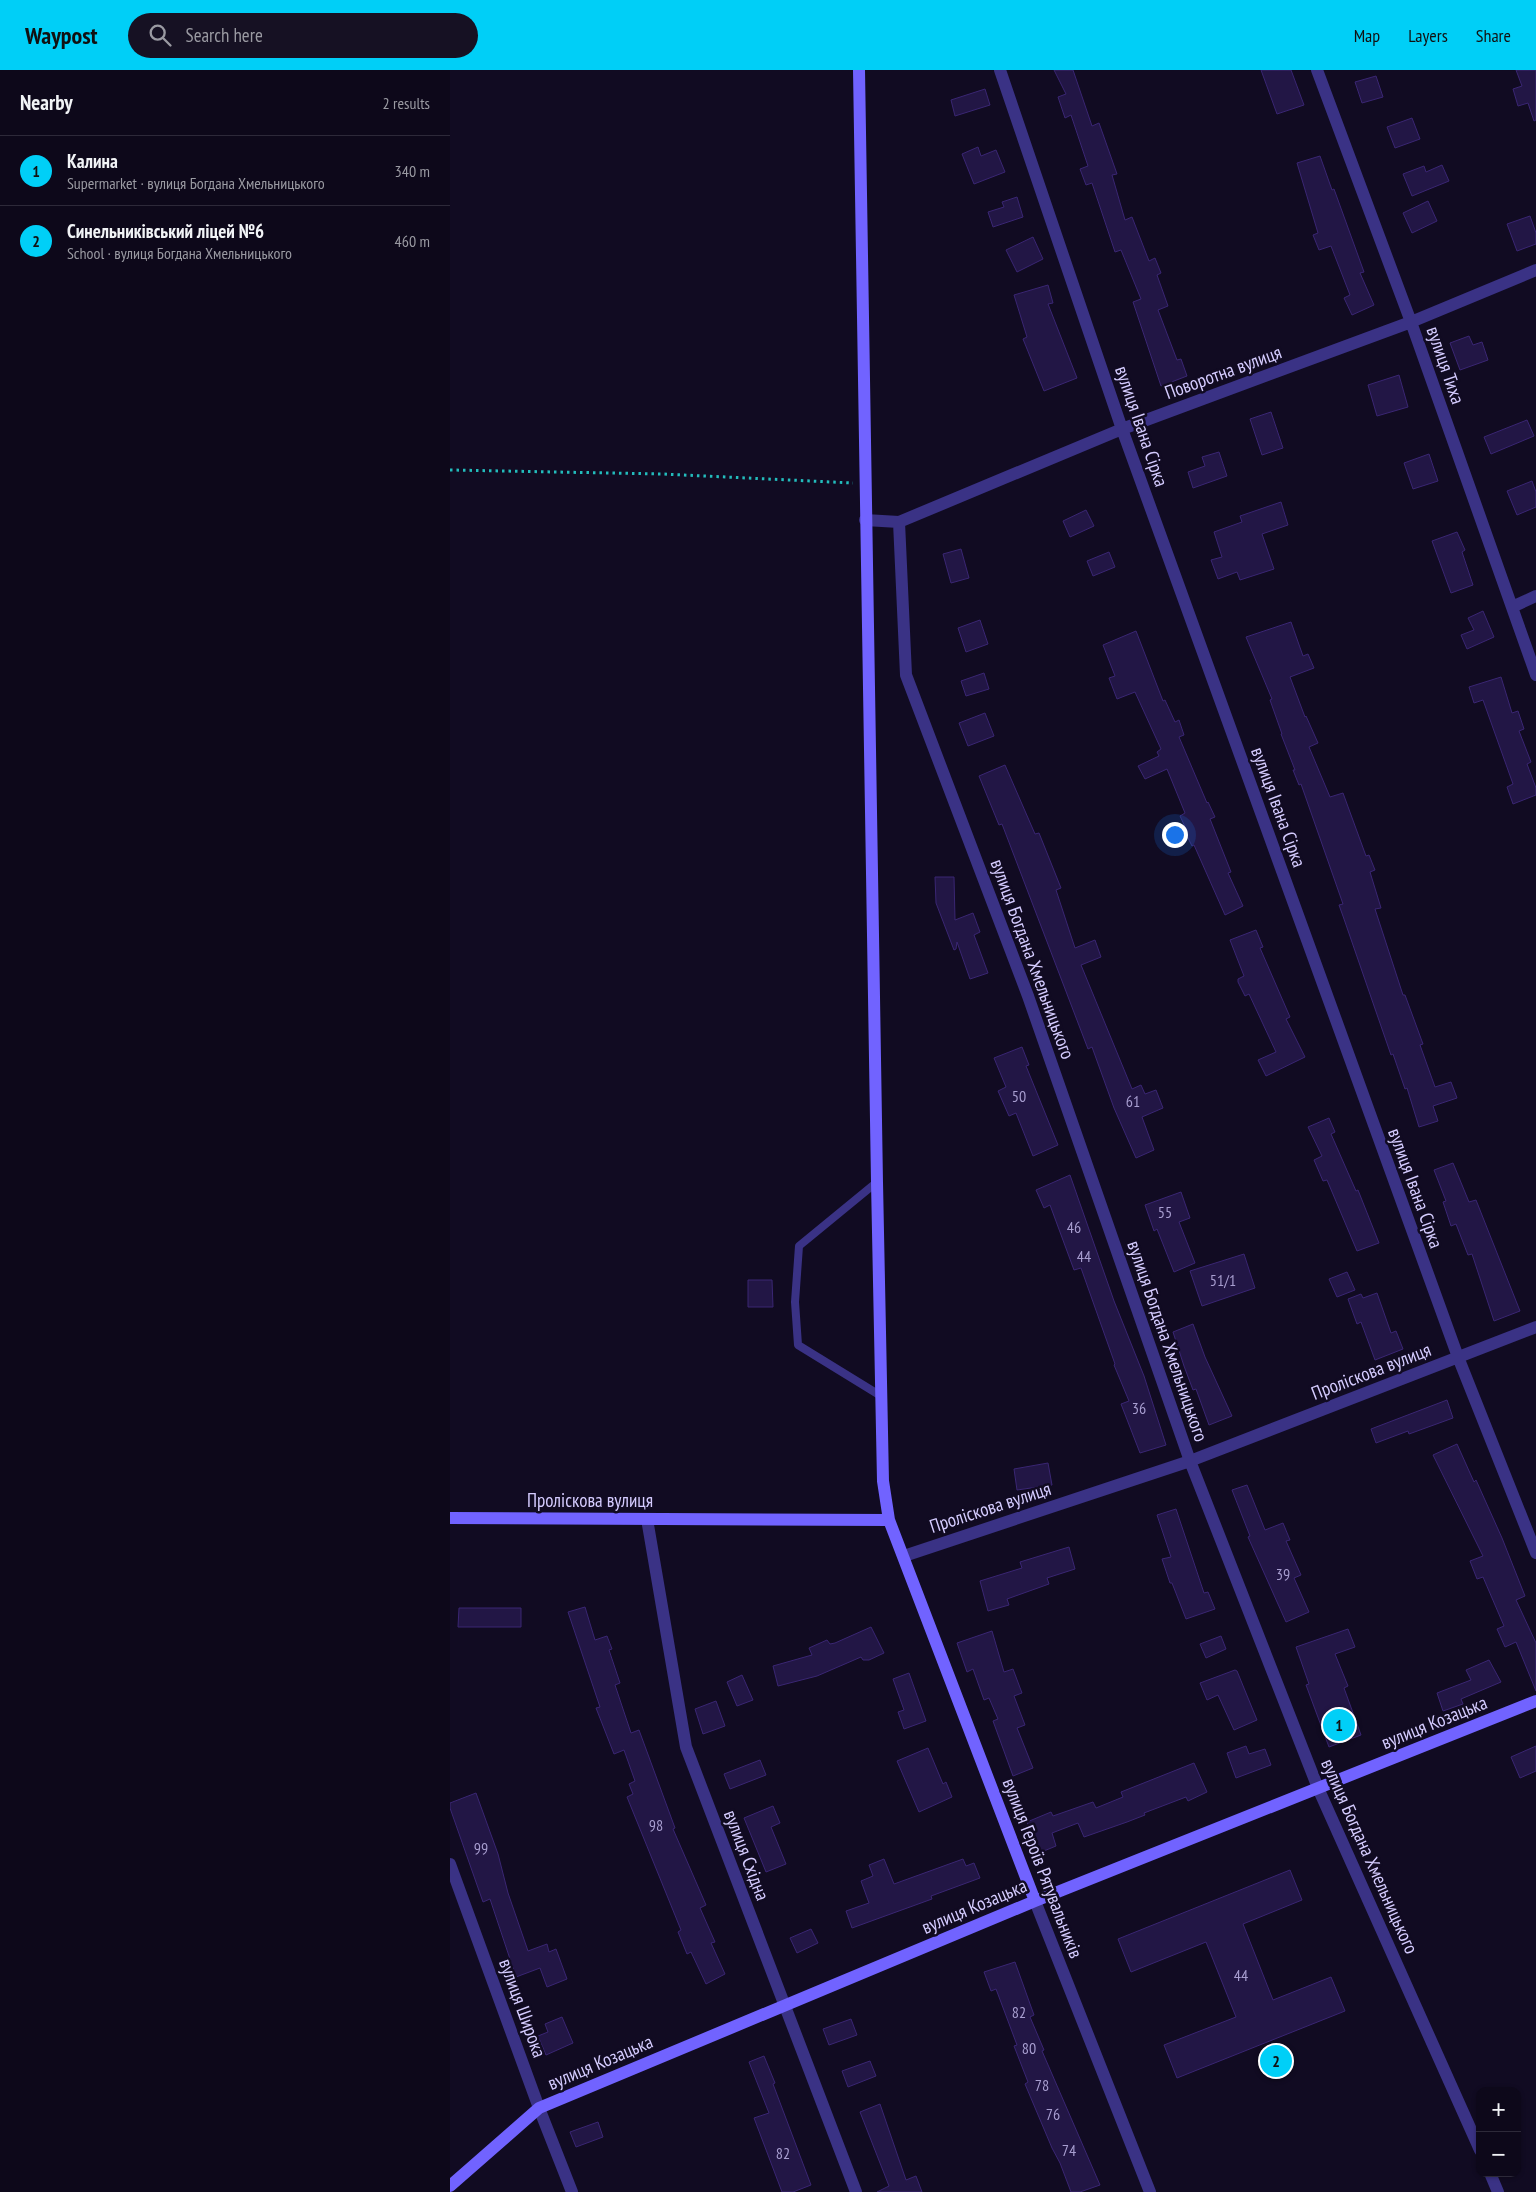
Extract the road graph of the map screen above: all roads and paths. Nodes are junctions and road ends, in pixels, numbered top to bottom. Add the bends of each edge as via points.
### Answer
1 (859, 70) edge
2 (1000, 70) edge
3 (1316, 70) edge
4 (1536, 270) edge
5 (1411, 322) junction
6 (1122, 429) junction
7 (450, 470) edge
8 (866, 484) junction
9 (865, 520) junction
10 (899, 522) junction
11 (1536, 596) edge
12 (1512, 607) junction
13 (1536, 675) edge
14 (876, 1182) junction
15 (1536, 1327) edge
16 (1458, 1357) junction
17 (881, 1396) junction
18 (1190, 1461) junction
19 (450, 1518) edge
20 (647, 1519) junction
21 (889, 1520) junction
22 (1536, 1552) edge
23 (904, 1556) junction
24 (1536, 1701) edge
25 (1318, 1788) junction
26 (450, 1864) edge
27 (1035, 1901) junction
28 (784, 2006) junction
29 (539, 2108) junction
30 (1476, 2141) edge
31 (1492, 2177) edge
32 (450, 2186) edge
33 (572, 2192) edge
34 (856, 2192) edge
35 (1150, 2192) edge
36 (1498, 2192) edge

1 - 8 street
2 - 6 street, вулиця Івана Сірка
3 - 5 street, вулиця Тиха
4 - 5 street, Поворотна вулиця
5 - 6 street, Поворотна вулиця
5 - 12 street, вулиця Тиха
6 - 10 street, Поворотна вулиця
6 - 16 street, вулиця Івана Сірка
7 - 8 path via 662,474
8 - 9 street
9 - 10 street, Поворотна вулиця
9 - 14 street
10 - 18 street, вулиця Богдана Хмельницького via 906,675 1028,996
11 - 12 street
12 - 13 street, вулиця Тиха
14 - 17 street
14 - 17 lane via 799,1246 796,1302 798,1345
15 - 16 street, Проліскова вулиця
16 - 18 street, Проліскова вулиця
16 - 22 street, вулиця Івана Сірка
17 - 21 street via 883,1481
18 - 23 street, Проліскова вулиця
18 - 25 street, вулиця Богдана Хмельницького
19 - 20 street, Проліскова вулиця
20 - 21 street, Проліскова вулиця
20 - 28 street, вулиця Східна via 686,1747
21 - 23 street
23 - 27 street, вулиця Героїв Рятувальників
24 - 25 street, вулиця Козацька
25 - 27 street, вулиця Козацька
25 - 30 street, вулиця Богдана Хмельницького
26 - 29 street, вулиця Широка
27 - 28 street, вулиця Козацька
27 - 35 street, вулиця Героїв Рятувальників
28 - 29 street, вулиця Козацька
28 - 34 street, вулиця Східна
29 - 32 street, вулиця Козацька
29 - 33 street, вулиця Широка
31 - 36 street

